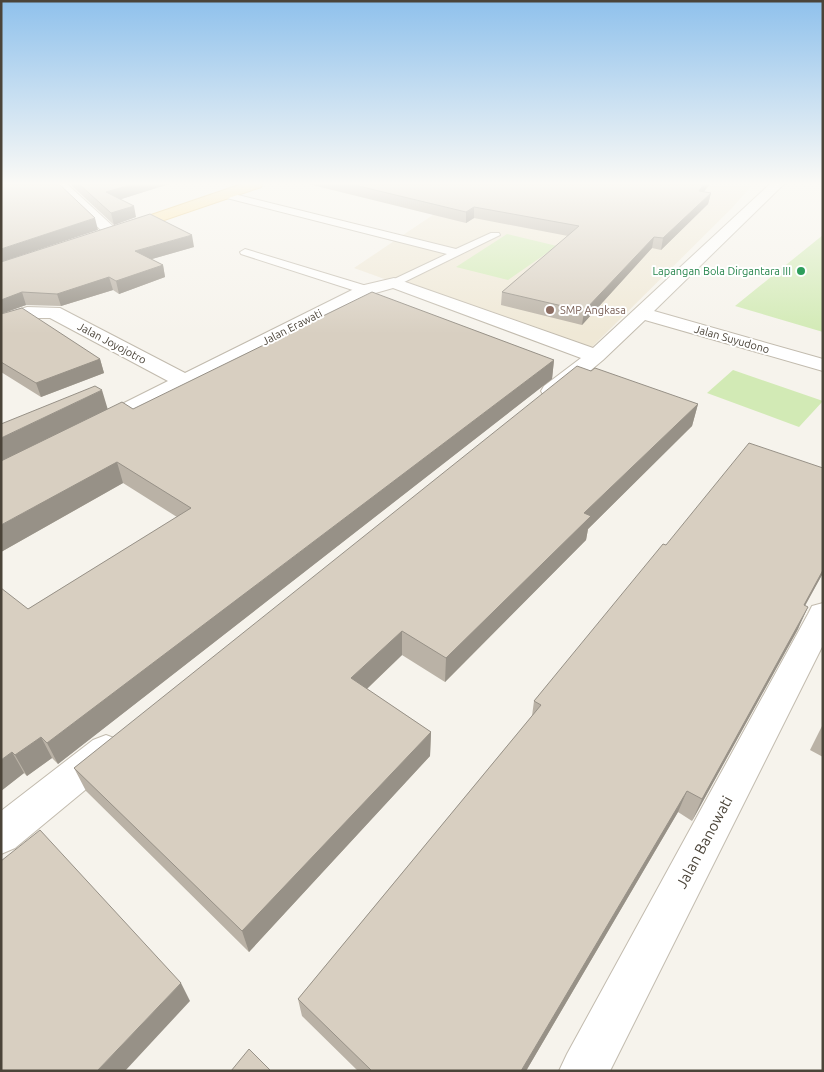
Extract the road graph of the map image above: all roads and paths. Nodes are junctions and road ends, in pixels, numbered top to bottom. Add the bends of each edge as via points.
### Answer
1 (109, 234) edge
2 (383, 234) edge
3 (725, 234) edge
4 (495, 235) dead end
5 (94, 239) edge
6 (246, 252) dead end
7 (457, 253) junction
8 (394, 283) junction
9 (366, 290) junction
10 (641, 313) junction
11 (1, 322) edge
12 (596, 356) junction
13 (823, 365) edge
14 (184, 382) junction
15 (534, 406) edge
16 (80, 434) edge
17 (823, 614) edge
18 (125, 736) edge
19 (1, 835) edge
20 (584, 1071) edge

1 - 5 main road
2 - 7 lane
3 - 10 street
4 - 7 lane
6 - 9 lane
7 - 8 lane
8 - 9 street, Jalan Erawati
8 - 12 street
9 - 14 street, Jalan Erawati
10 - 12 street
10 - 13 street, Jalan Suyudono
11 - 14 street, Jalan Joyojotro via 37,312 53,312
12 - 15 street
14 - 16 street, Jalan Erawati
17 - 20 street, Jalan Banowati
18 - 19 street

